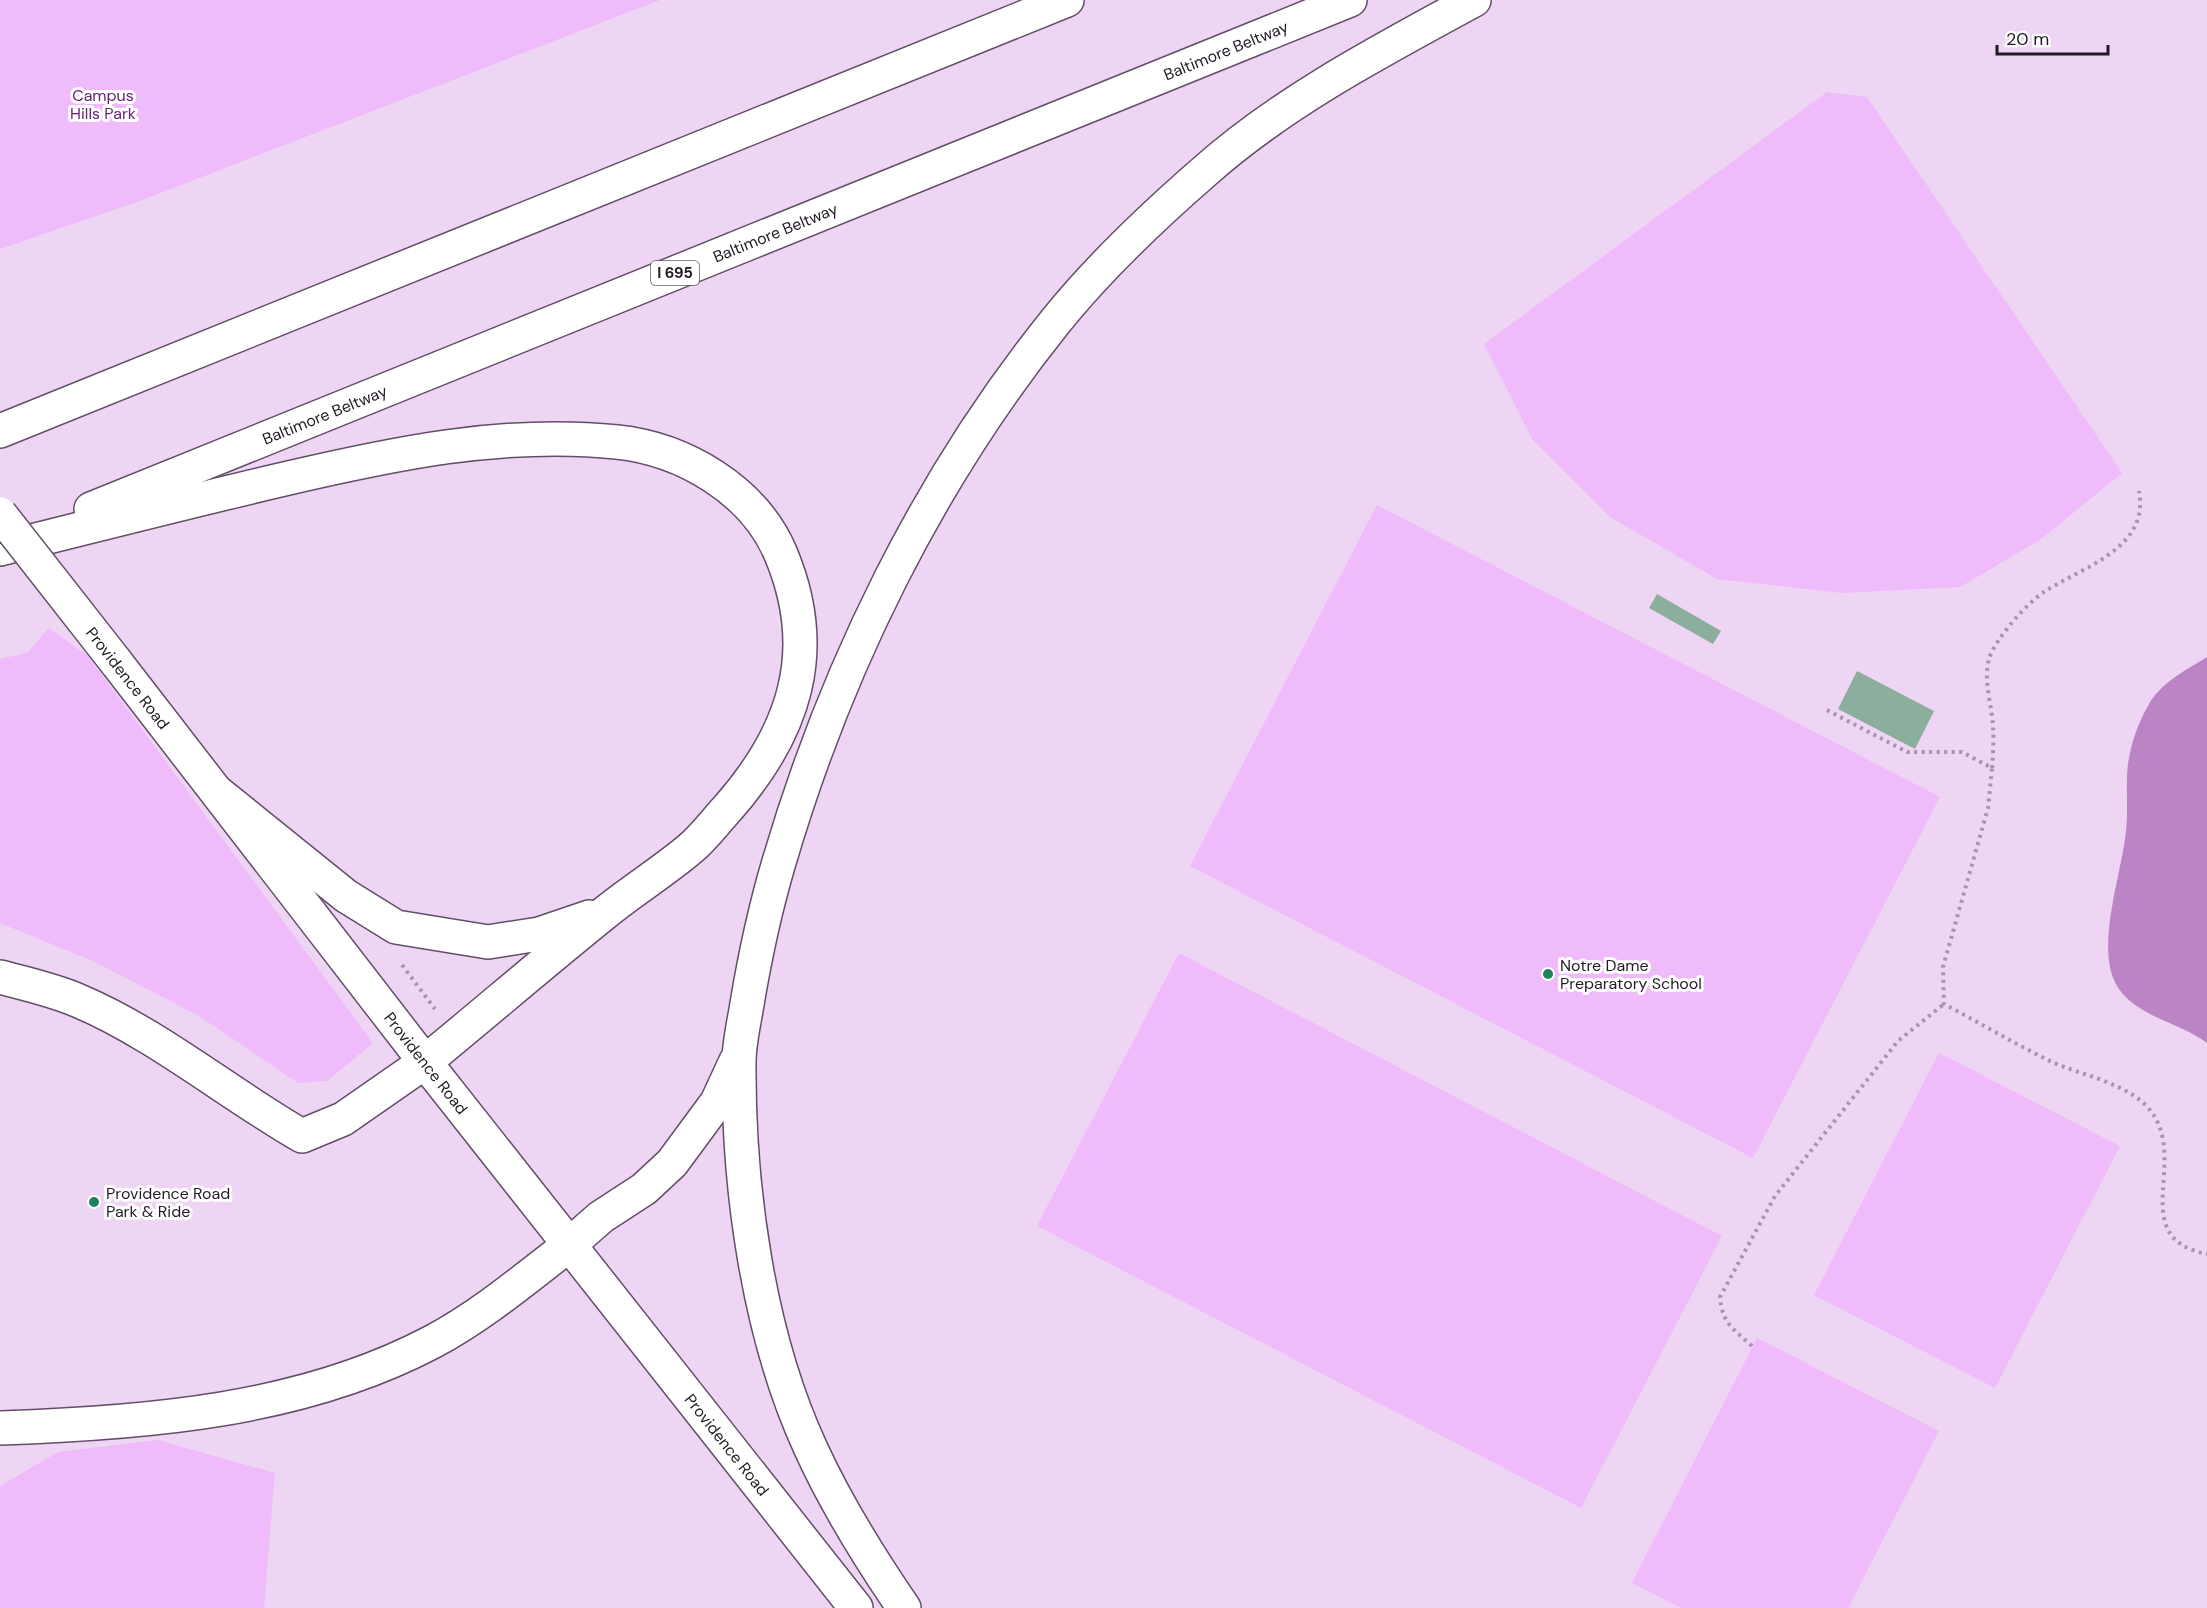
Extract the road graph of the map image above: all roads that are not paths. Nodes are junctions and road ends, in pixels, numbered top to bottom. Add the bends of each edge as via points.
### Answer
1 (1067, 0) edge
2 (1350, 0) edge
3 (1474, 0) edge
4 (3, 429) edge
5 (0, 514) edge
6 (0, 547) edge
7 (217, 792) junction
8 (608, 910) junction
9 (0, 977) edge
10 (739, 1057) junction
11 (425, 1062) junction
12 (568, 1245) junction
13 (0, 1428) edge
14 (856, 1608) edge
15 (904, 1608) edge

1 - 4 main road
2 - 6 main road, Baltimore Beltway / I 695
3 - 10 main road via 1294,104 1209,167 1100,270 1057,319 976,428 939,489 875,612 815,753 771,888
5 - 7 main road, Providence Road, bridge
6 - 8 main road via 311,473 457,444 620,442 668,455 706,471 743,498 773,536 789,573 800,622 799,664 791,708 772,749 737,798 694,846
7 - 8 main road via 346,896 396,927 488,942 539,934
7 - 11 main road, Providence Road
8 - 11 main road
9 - 11 main road via 78,1000 131,1028 302,1136 344,1119
10 - 12 main road via 717,1102 672,1163 644,1189
10 - 15 main road via 743,1155 754,1248 774,1348 810,1447 851,1528
11 - 12 main road, Providence Road
12 - 13 main road via 434,1341 328,1385 210,1410 84,1425
12 - 14 main road, Providence Road

